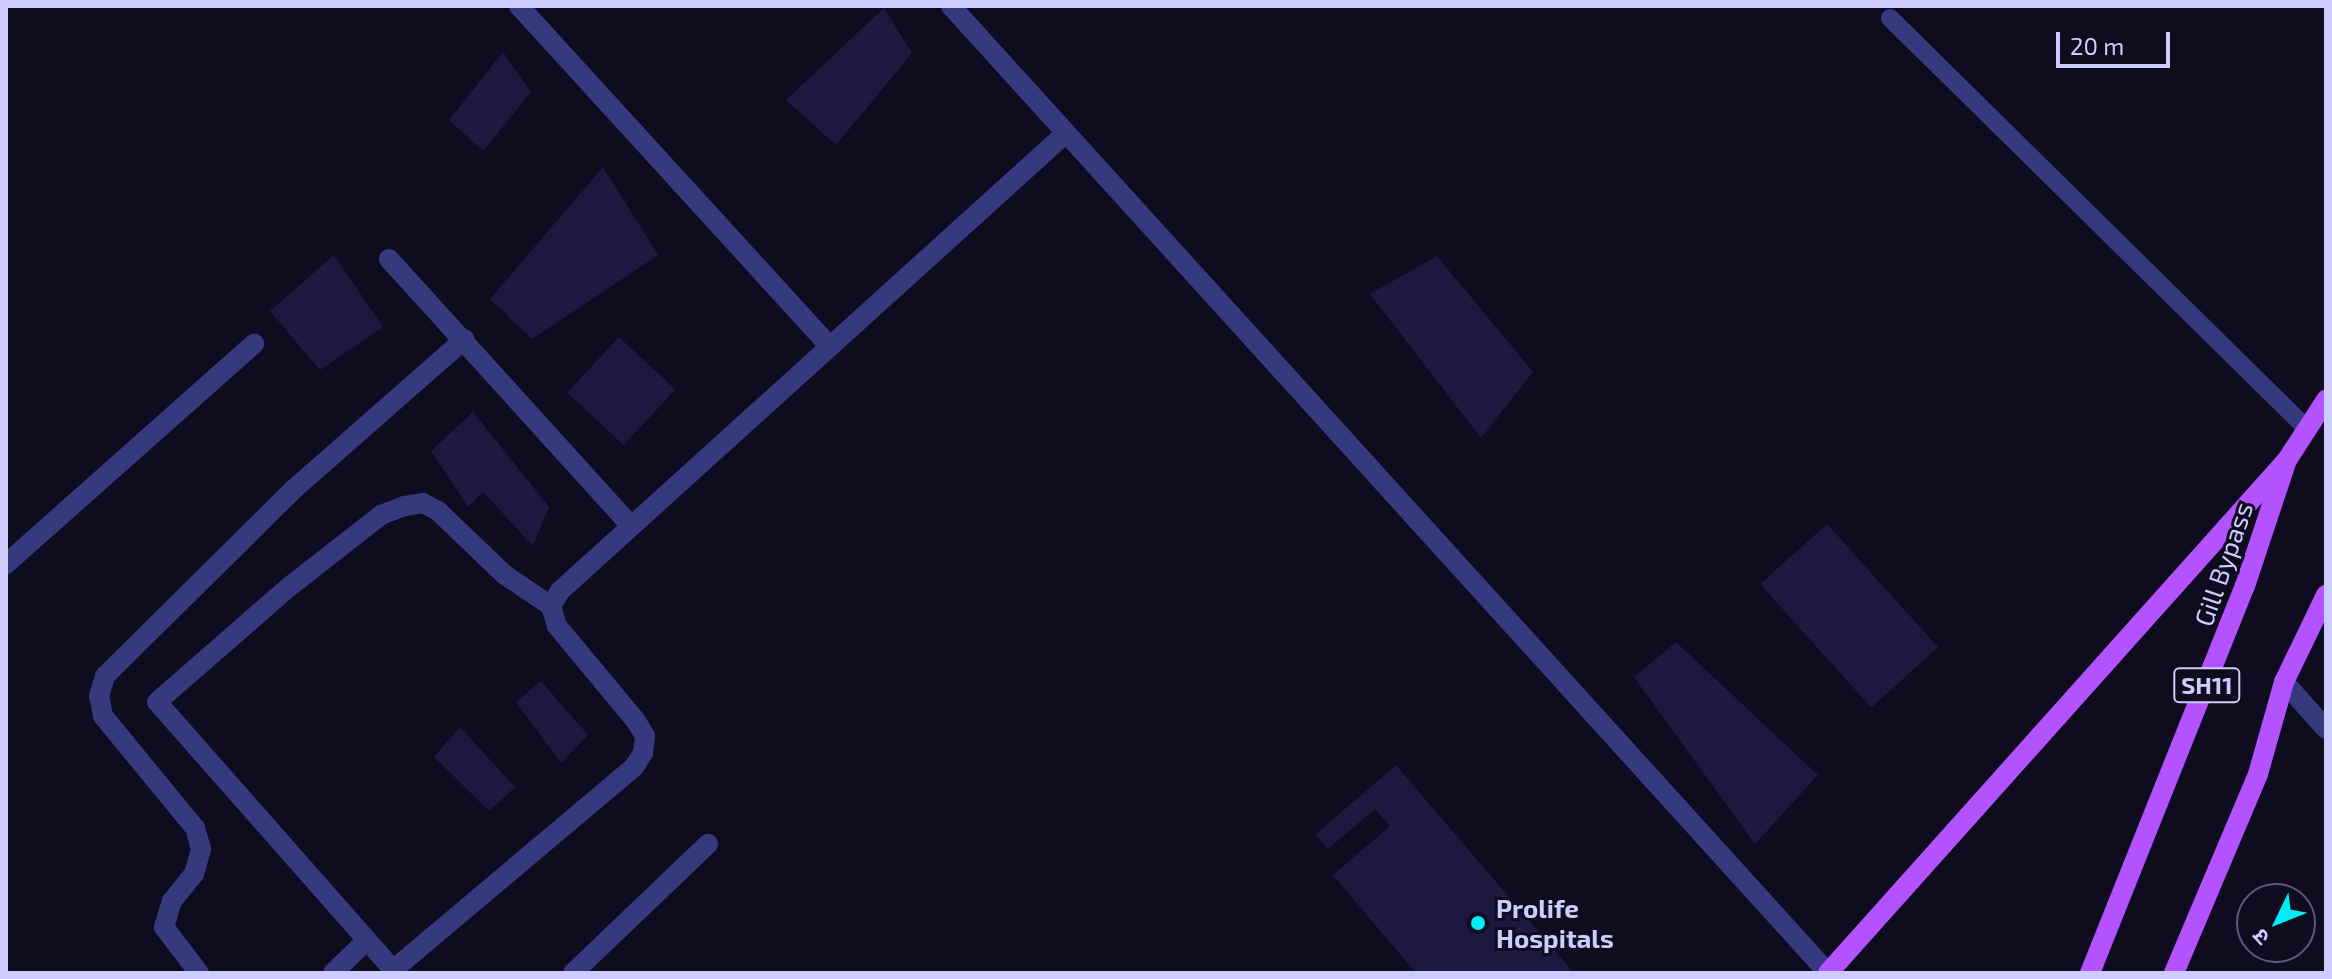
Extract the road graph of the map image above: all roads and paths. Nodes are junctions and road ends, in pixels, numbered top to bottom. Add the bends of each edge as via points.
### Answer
1 (519, 6) edge
2 (951, 6) edge
3 (1890, 18) dead end
4 (1066, 133) junction
5 (389, 259) dead end
6 (465, 339) junction
7 (254, 344) dead end
8 (829, 346) junction
9 (2326, 400) edge
10 (2307, 429) junction
11 (2287, 460) junction
12 (631, 526) junction
13 (6, 564) edge
14 (2326, 595) edge
15 (551, 606) junction
16 (2284, 682) junction
17 (2326, 729) edge
18 (708, 844) dead end
19 (367, 940) junction
20 (395, 972) edge
21 (199, 973) edge
22 (333, 973) edge
23 (573, 973) edge
24 (1828, 973) edge
25 (2090, 973) edge
26 (2174, 973) edge

1 - 8 street
2 - 4 street
3 - 10 lane
4 - 8 street
4 - 24 street
5 - 6 street
6 - 12 street
6 - 21 street via 294,489 105,676 99,696 103,716 195,828 201,849 194,874 172,901 164,927
7 - 13 street
8 - 12 street
9 - 10 main road, Gill Bypass / SH11
10 - 11 main road, Gill Bypass / SH11
11 - 24 main road
11 - 25 main road, Gill Bypass / SH11 via 2245,586
12 - 15 street
14 - 16 main road, SH11
15 - 19 street via 505,575 438,511 423,503 405,506 381,515 289,587 157,702
15 - 20 street via 557,626 636,721 645,736 643,753 634,767
16 - 17 street
16 - 26 main road, SH11 via 2258,774
18 - 23 street
19 - 20 street
19 - 22 street

